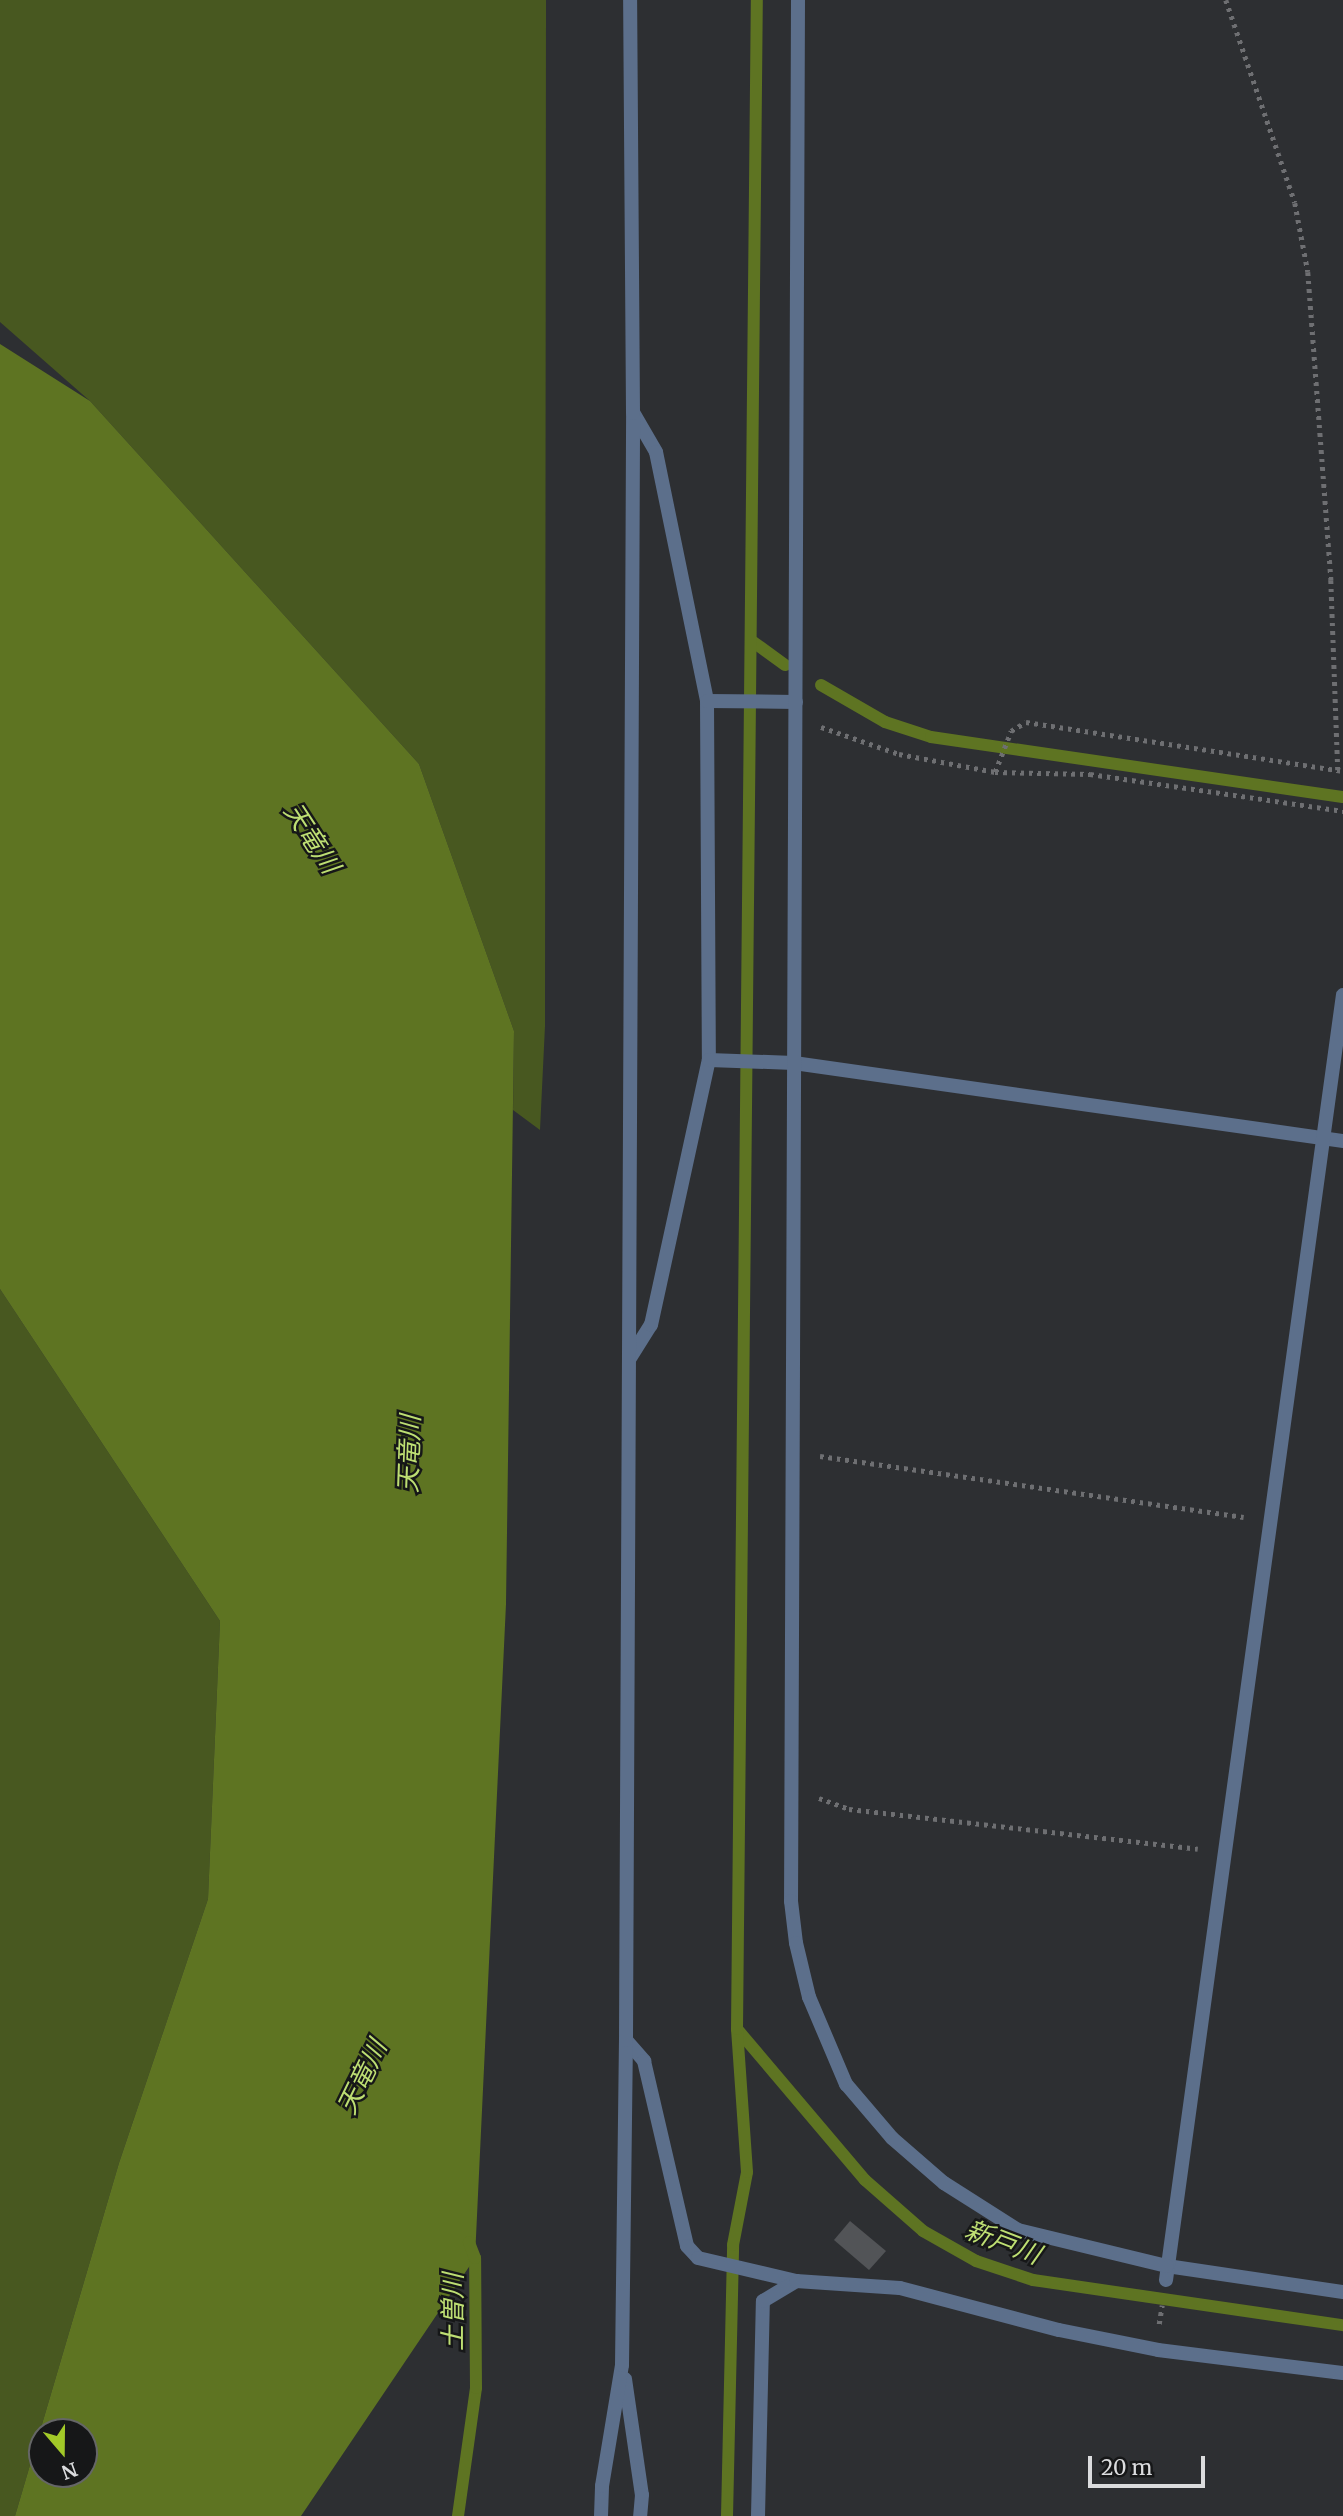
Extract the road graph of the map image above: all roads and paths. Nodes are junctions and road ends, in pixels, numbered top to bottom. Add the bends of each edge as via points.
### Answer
1 (630, 0) edge
2 (798, 0) edge
3 (1226, 0) edge
4 (633, 412) junction
5 (707, 701) junction
6 (796, 702) junction
7 (797, 719) junction
8 (1340, 771) edge
9 (995, 772) junction
10 (1343, 811) edge
11 (1343, 995) edge
12 (715, 1060) junction
13 (794, 1063) junction
14 (1322, 1138) junction
15 (1343, 1141) edge
16 (630, 1358) junction
17 (793, 1453) junction
18 (1269, 1520) junction
19 (791, 1789) junction
20 (1224, 1852) junction
21 (626, 2040) junction
22 (1166, 2273) junction
23 (796, 2281) junction
24 (1343, 2292) edge
25 (622, 2365) junction
26 (1343, 2373) edge
27 (601, 2516) edge
28 (640, 2516) edge
29 (758, 2516) edge

1 - 4 street
2 - 6 street
3 - 8 path via 1296,203 1308,272
4 - 5 street via 656,452
4 - 16 street
5 - 6 street
5 - 12 street
6 - 7 street
7 - 9 path via 899,754
7 - 13 street
8 - 9 path via 1026,722 1011,732
9 - 10 path via 1090,774
11 - 14 street
12 - 13 street
12 - 16 street via 651,1325
13 - 14 street
13 - 17 street
14 - 15 street
14 - 18 street
16 - 21 street
17 - 18 path
17 - 19 street
18 - 20 street
19 - 20 path via 849,1809
19 - 22 street via 791,1901 796,1944 809,1997 846,2084 892,2138 944,2183 1018,2230
20 - 22 street
21 - 23 street via 644,2061 687,2246 698,2258
21 - 25 street
22 - 24 street
23 - 26 street via 900,2288 1059,2330 1158,2350
23 - 29 street via 763,2301
25 - 27 street via 601,2486
25 - 28 street via 642,2495

